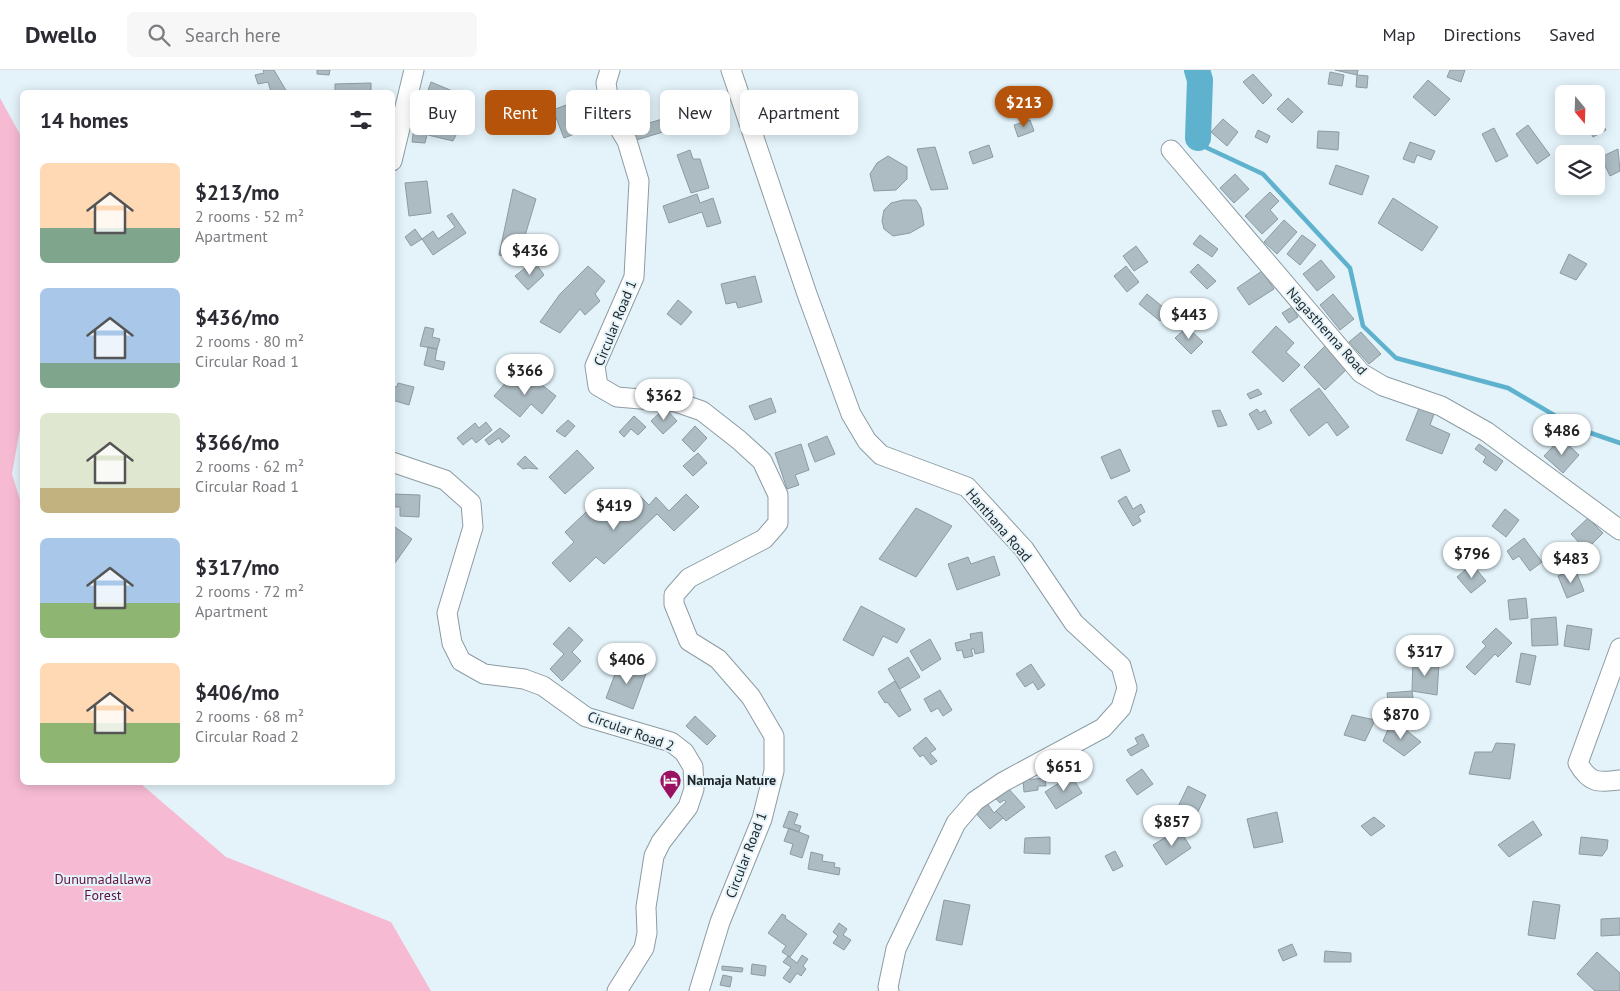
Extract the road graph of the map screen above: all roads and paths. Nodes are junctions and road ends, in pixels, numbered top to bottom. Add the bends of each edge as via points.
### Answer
1 (414, 70) edge
2 (610, 70) edge
3 (731, 70) edge
4 (395, 149) edge
5 (1171, 150) dead end
6 (395, 463) edge
7 (1620, 530) edge
8 (1620, 648) edge
9 (1620, 780) edge
10 (617, 991) edge
11 (699, 991) edge
12 (889, 991) edge

1 - 4 street
2 - 11 street, Circular Road 1 via 606,83 611,115 627,142 639,181 634,277 595,366 598,386 617,397 676,402 702,411 762,461 778,495 778,523 764,539 689,578 674,595 674,604 689,641 718,659 751,697 774,736 774,771 762,819 720,922
3 - 12 street, Hanthana Road via 807,294 851,414 867,441 881,455 968,487 1024,549 1074,623 1121,666 1127,688 1121,708 1103,728 1003,782 975,801 956,823 896,949
5 - 7 street, Nagasthenna Road via 1361,373 1383,386 1441,406 1487,432
6 - 10 street, Circular Road 2 via 445,480 471,503 473,527 447,613 452,643 461,661 484,674 524,679 543,686 586,717 671,742 684,752 693,767 694,789 688,807 654,856 644,948
8 - 9 street via 1578,763 1585,776 1596,782

